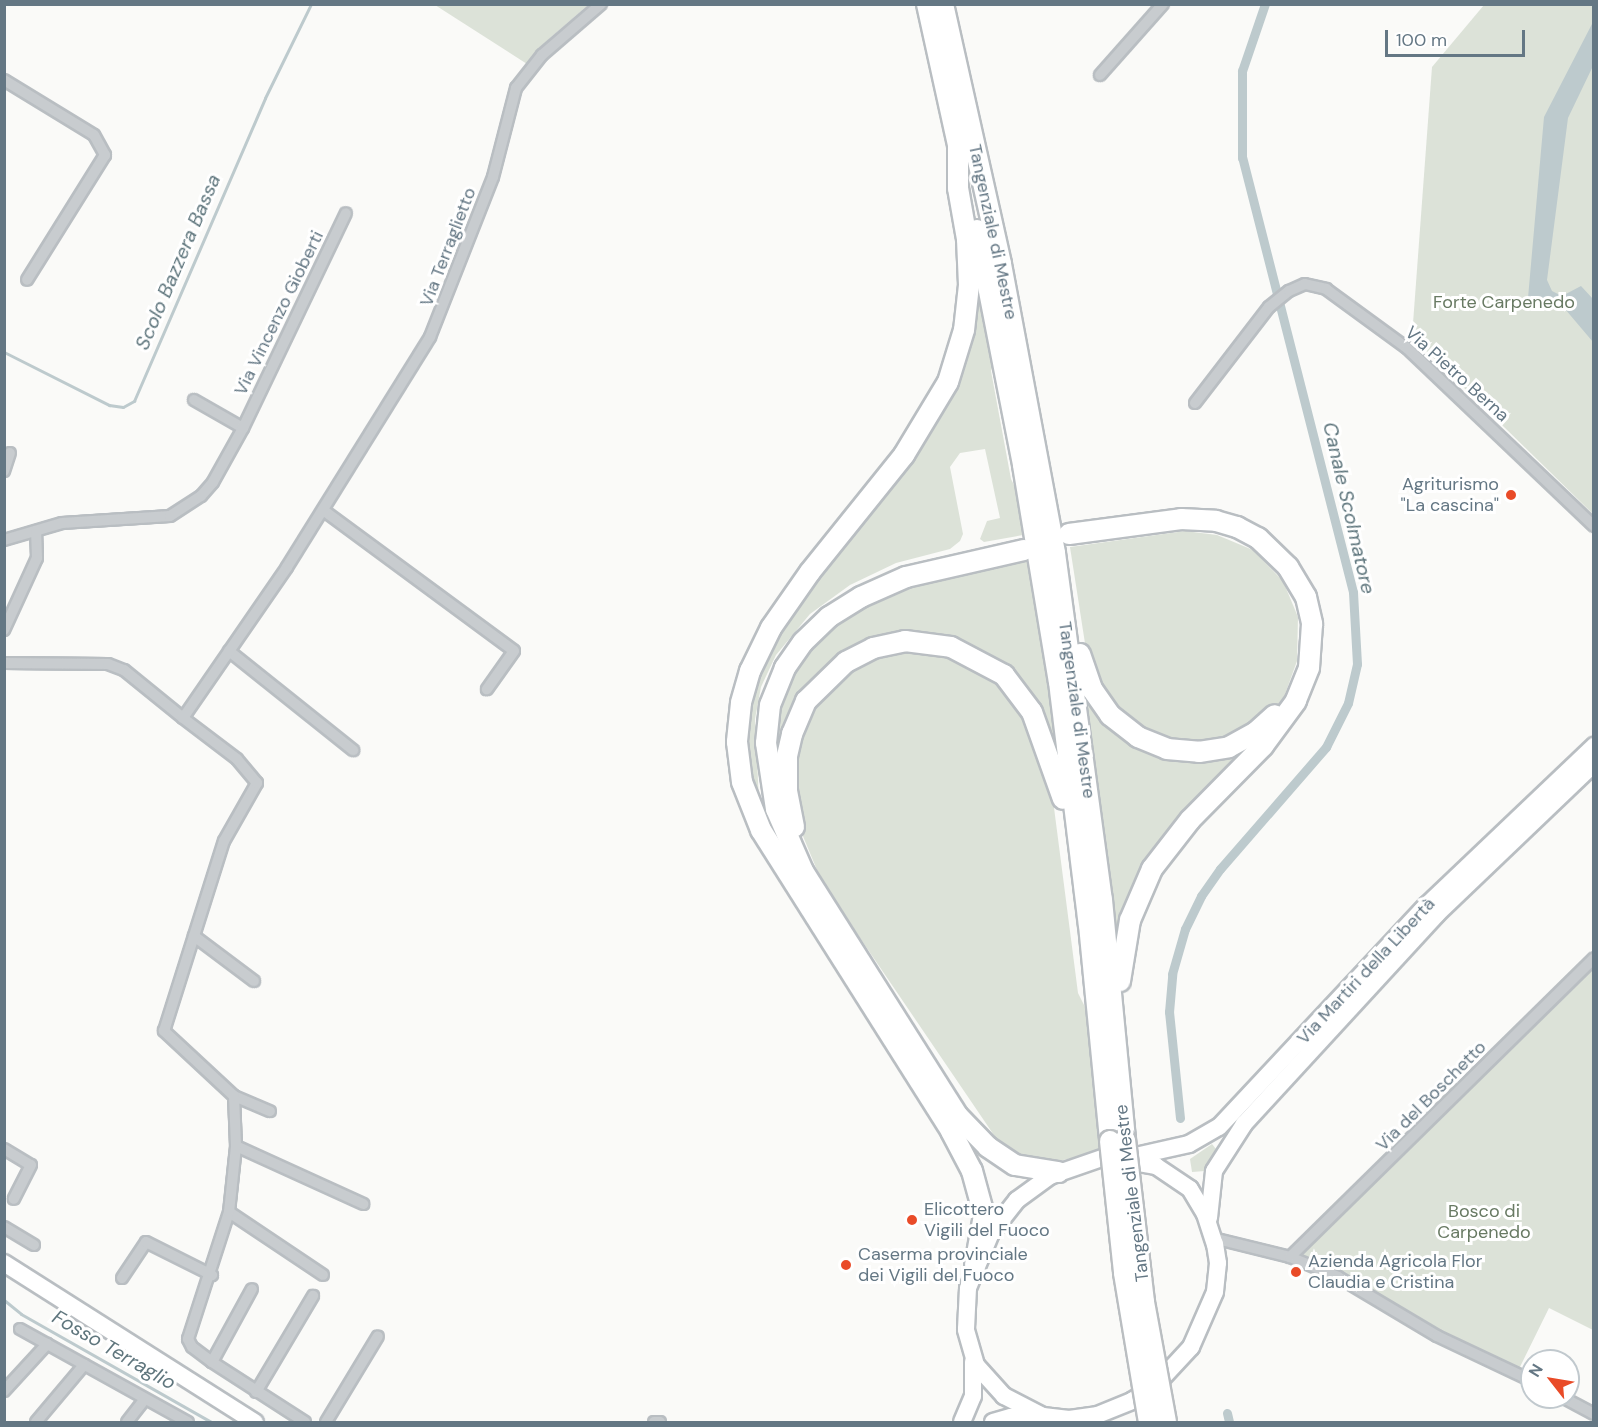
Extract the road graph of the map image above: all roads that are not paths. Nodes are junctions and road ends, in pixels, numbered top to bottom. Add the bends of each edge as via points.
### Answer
1 (601, 4) edge
2 (927, 4) edge
3 (943, 4) edge
4 (1163, 4) edge
5 (1100, 75) dead end
6 (4, 80) edge
7 (957, 105) junction
8 (957, 142) junction
9 (346, 213) dead end
10 (27, 280) dead end
11 (194, 400) dead end
12 (1195, 403) dead end
13 (243, 428) junction
14 (10, 453) dead end
15 (4, 471) edge
16 (323, 510) junction
17 (1593, 526) edge
18 (36, 531) junction
19 (4, 540) edge
20 (1065, 544) junction
21 (4, 630) edge
22 (229, 651) junction
23 (4, 663) edge
24 (487, 689) dead end
25 (183, 718) junction
26 (1593, 746) edge
27 (353, 750) dead end
28 (1593, 764) edge
29 (820, 900) junction
30 (819, 923) junction
31 (194, 936) junction
32 (1092, 956) junction
33 (1593, 958) edge
34 (254, 981) dead end
35 (1116, 1050) junction
36 (234, 1096) junction
37 (270, 1111) dead end
38 (236, 1146) junction
39 (1118, 1146) junction
40 (4, 1149) edge
41 (1058, 1172) junction
42 (14, 1199) dead end
43 (363, 1204) dead end
44 (229, 1212) junction
45 (4, 1227) edge
46 (1212, 1234) junction
47 (34, 1245) dead end
48 (1290, 1257) junction
49 (4, 1263) edge
50 (975, 1265) junction
51 (212, 1275) junction
52 (323, 1275) dead end
53 (122, 1278) dead end
54 (252, 1288) dead end
55 (313, 1296) dead end
56 (20, 1329) dead end
57 (378, 1336) dead end
58 (47, 1344) junction
59 (972, 1355) junction
60 (212, 1362) junction
61 (84, 1365) junction
62 (1520, 1375) edge
63 (4, 1391) edge
64 (256, 1392) junction
65 (144, 1400) junction
66 (1043, 1416) junction
67 (36, 1422) edge
68 (127, 1422) edge
69 (188, 1422) edge
70 (255, 1422) edge
71 (305, 1422) edge
72 (326, 1422) edge
73 (654, 1422) edge
74 (660, 1422) edge
75 (962, 1422) edge
76 (993, 1422) edge
77 (1149, 1422) edge
78 (1166, 1422) edge

1 - 16 street, Via Terraglietto via 542,55 516,88 494,177 430,337
2 - 7 highway, Tangenziale di Mestre
3 - 7 highway, Tangenziale di Mestre
4 - 5 street
6 - 10 street via 94,135 105,155
7 - 8 highway, Tangenziale di Mestre
7 - 20 highway, Tangenziale di Mestre via 969,123
8 - 30 highway via 969,285 964,330 948,382 904,455 776,621 755,658 741,703 737,742 744,792 768,843
8 - 32 highway, Tangenziale di Mestre via 1011,399 1059,682
9 - 13 street, Via Vincenzo Gioberti
11 - 13 street, Via Vincenzo Gioberti
12 - 17 street, Via Pietro Berna via 1269,307 1305,284 1326,290 1407,348
13 - 18 street, Via Vincenzo Gioberti via 213,482 183,510 170,516 62,523
14 - 15 street
16 - 22 street, Via Terraglietto
16 - 24 street via 514,651
18 - 19 street, Via Vincenzo Gioberti
18 - 21 street via 37,558
20 - 20 highway via 1149,531 1193,529 1232,537 1262,555 1280,572 1293,595 1303,634 1295,682 1270,722 1229,747 1199,752 1159,747 1124,727 1100,701 1086,675 1067,576
20 - 35 highway, Tangenziale di Mestre
20 - 35 highway via 1181,519 1237,527 1258,538 1288,567 1306,597 1312,624 1309,668 1290,710 1263,746 1178,834 1145,883 1123,950
22 - 25 street, Via Terraglietto
22 - 27 street
23 - 25 street via 108,664 124,670
25 - 31 street via 237,759 257,783 224,841
26 - 39 main road, Via Martiri della Libertà via 1427,905 1220,1127 1173,1149
28 - 46 main road, Via Martiri della Libertà via 1437,914 1244,1124 1214,1171 1209,1197
29 - 30 highway via 783,829 769,776 768,718 784,668 820,625 873,590 930,569 1024,545 927,560 871,580 812,619 774,665 762,696 758,723 760,785 790,870
29 - 32 highway via 797,841 787,792 788,747 800,711 828,675 864,652 898,642 937,644 974,656 994,668 1012,683 1032,712 1059,783 1079,917
29 - 41 highway via 968,1128 1015,1165
30 - 50 highway via 951,1131 972,1171 984,1215
31 - 34 street
31 - 36 street via 164,1031
32 - 39 highway, Tangenziale di Mestre
33 - 48 street, Via del Boschetto
35 - 39 highway, Tangenziale di Mestre
36 - 37 street
36 - 38 street
38 - 43 street
38 - 44 street
39 - 41 main road
39 - 46 main road via 1180,1179 1199,1202
39 - 77 highway, Tangenziale di Mestre, bridge via 1124,1273
39 - 78 highway, Tangenziale di Mestre, bridge
40 - 42 street via 32,1166
41 - 50 main road via 1033,1187 1009,1209
44 - 51 street
44 - 52 street
45 - 47 street
46 - 48 street
46 - 66 main road via 1218,1263 1212,1302 1201,1330 1177,1366 1148,1391 1114,1410 1080,1418
48 - 62 street via 1338,1277 1437,1336
49 - 70 main road
50 - 59 main road via 965,1308
51 - 53 street via 146,1242
51 - 60 street via 188,1339 192,1347
54 - 60 street
55 - 64 street
56 - 58 street
57 - 72 street
58 - 61 street
58 - 63 street
59 - 66 main road via 998,1391 1020,1407
59 - 75 main road via 973,1396
60 - 64 street
61 - 65 street
61 - 67 street
64 - 71 street
65 - 68 street
65 - 69 street
66 - 76 main road
73 - 74 street

